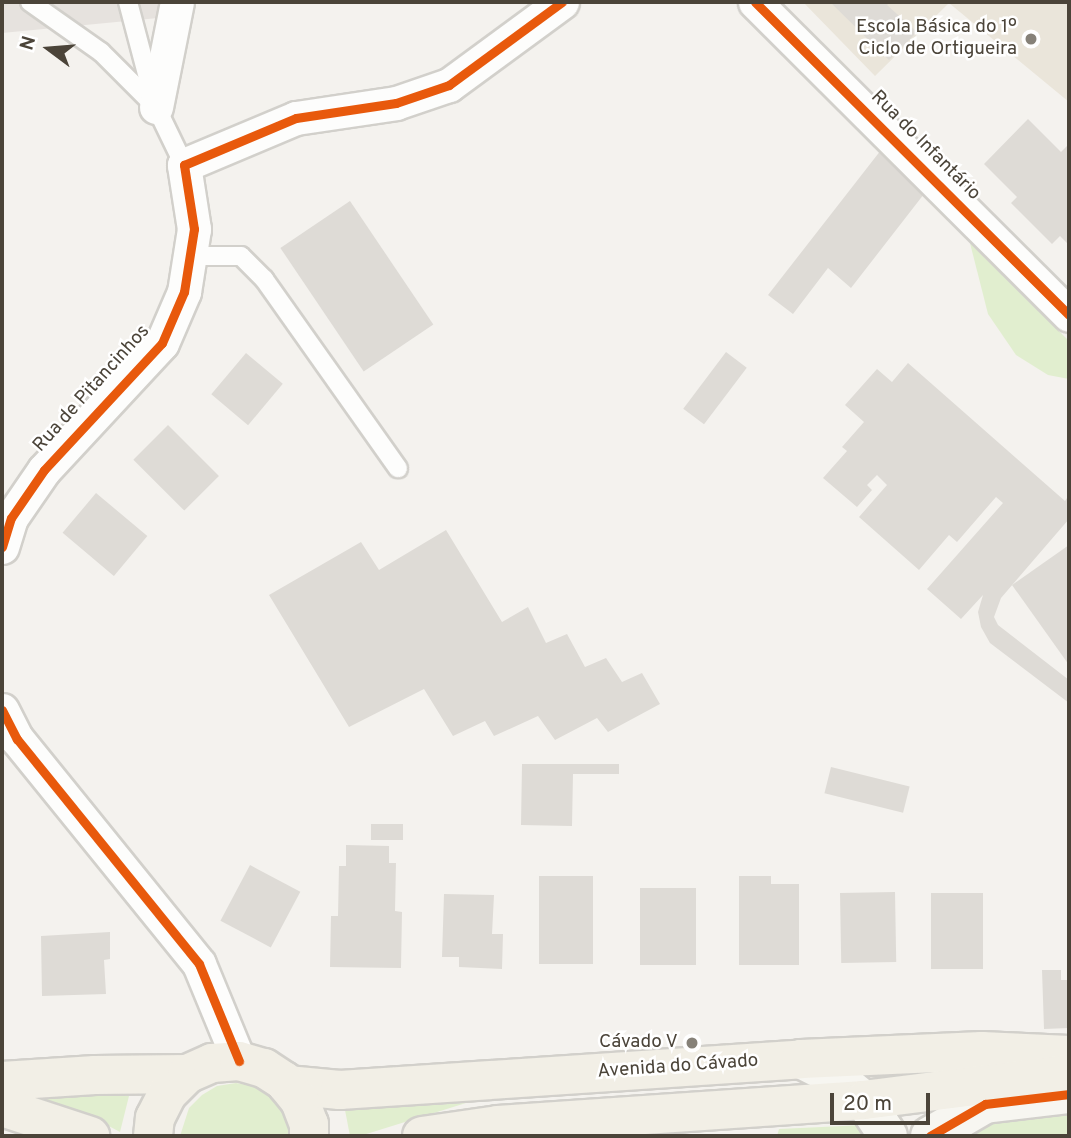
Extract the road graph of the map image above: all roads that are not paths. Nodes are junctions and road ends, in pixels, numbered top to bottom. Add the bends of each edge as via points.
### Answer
1 (30, 2) edge
2 (128, 2) edge
3 (177, 2) edge
4 (562, 2) edge
5 (755, 2) edge
6 (156, 107) junction
7 (184, 165) junction
8 (190, 256) junction
9 (1069, 315) edge
10 (398, 468) dead end
11 (2, 547) edge
12 (2, 710) edge
13 (1069, 1055) edge
14 (801, 1059) junction
15 (239, 1061) junction
16 (187, 1074) junction
17 (1069, 1074) edge
18 (2, 1081) edge
19 (287, 1085) junction
20 (1069, 1094) edge
21 (864, 1100) junction
22 (2, 1107) edge
23 (498, 1125) junction
24 (90, 1136) edge
25 (153, 1136) edge
26 (309, 1136) edge
27 (422, 1136) edge
28 (546, 1136) edge
29 (888, 1136) edge
30 (930, 1136) edge

1 - 6 lane, Rua de Pitancinhos via 101,52
2 - 6 lane
3 - 6 street
4 - 7 street via 449,85 396,103 296,118
5 - 9 street, Rua do Infantário
6 - 7 lane, Rua de Pitancinhos
7 - 8 street, Rua de Pitancinhos via 194,229
8 - 10 lane via 241,256 264,279
8 - 11 street, Rua de Pitancinhos via 184,292 162,343 44,470 11,519
12 - 15 street via 17,739 199,964
13 - 14 main road, Avenida do Cávado via 982,1051
14 - 19 main road, Avenida do Cávado via 340,1090
14 - 21 street via 834,1076
15 - 16 main road, Avenida do Cávado via 212,1063
15 - 19 main road, Avenida do Cávado via 264,1068
16 - 18 main road, Avenida do Cávado
16 - 25 main road, Avenida do Cávado via 167,1094 155,1118
17 - 21 main road
19 - 26 main road, Avenida do Cávado via 300,1101
20 - 30 street via 985,1104
21 - 23 main road
21 - 29 street
22 - 24 main road
23 - 27 main road
23 - 28 street

